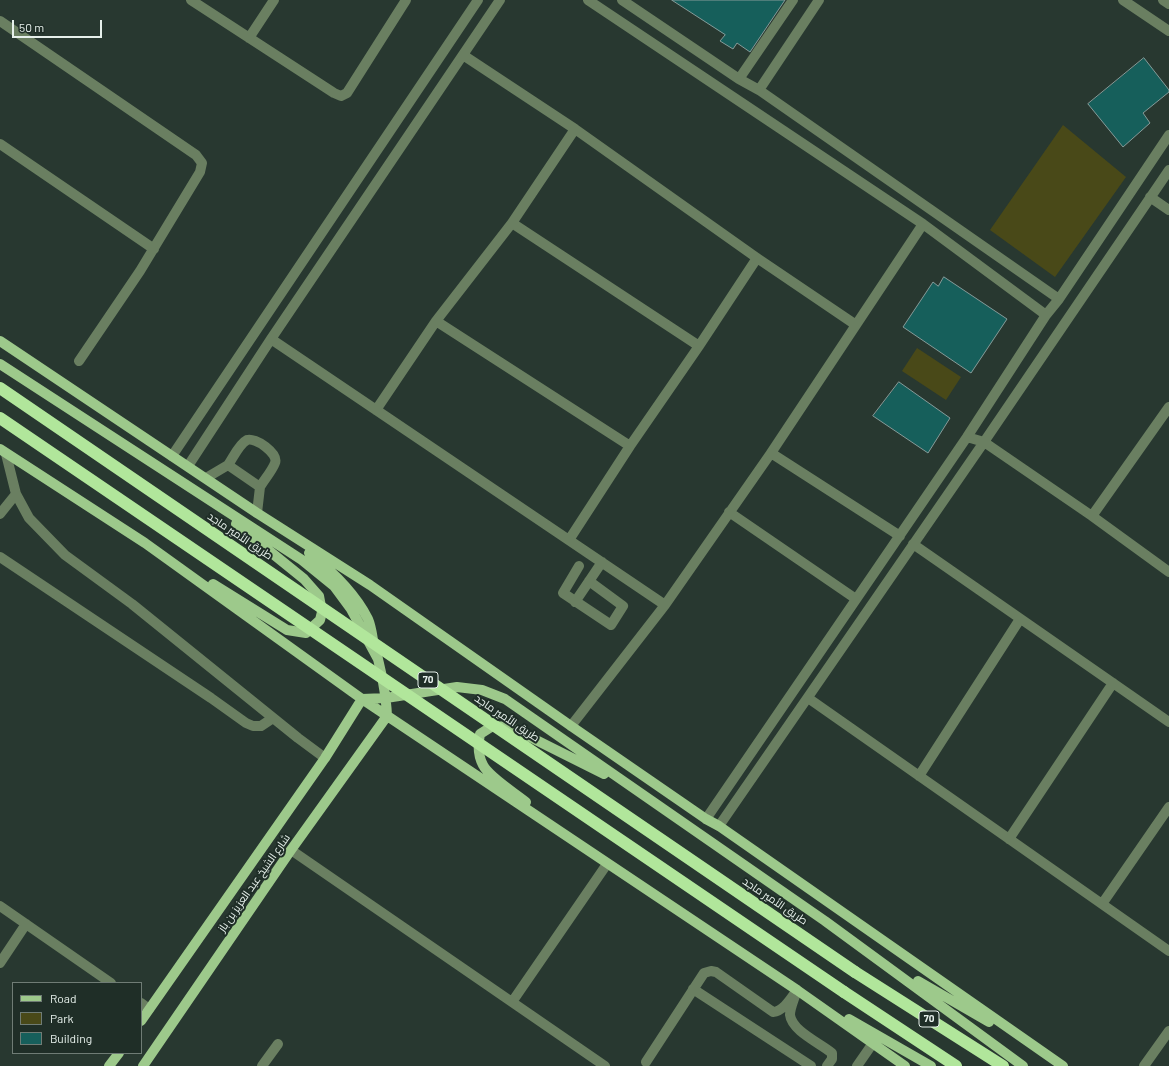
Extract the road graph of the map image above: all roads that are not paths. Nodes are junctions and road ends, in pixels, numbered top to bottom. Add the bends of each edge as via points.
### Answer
1 (190, 0) edge
2 (274, 0) edge
3 (406, 0) edge
4 (478, 0) edge
5 (500, 0) edge
6 (588, 0) edge
7 (622, 0) edge
8 (793, 0) edge
9 (819, 0) edge
10 (1123, 0) edge
11 (1163, 0) edge
12 (1169, 4) edge
13 (0, 21) edge
14 (654, 22) junction
15 (1169, 31) edge
16 (644, 37) junction
17 (249, 38) junction
18 (463, 55) junction
19 (739, 79) junction
20 (759, 90) junction
21 (575, 129) junction
22 (1169, 135) edge
23 (0, 144) edge
24 (1169, 170) edge
25 (355, 183) junction
26 (369, 192) junction
27 (1150, 197) junction
28 (1169, 210) edge
29 (512, 223) junction
30 (923, 224) junction
31 (154, 249) junction
32 (757, 258) junction
33 (1059, 299) junction
34 (1046, 315) junction
35 (436, 321) junction
36 (856, 325) junction
37 (270, 339) junction
38 (0, 342) edge
39 (699, 346) junction
40 (0, 359) edge
41 (79, 361) dead end
42 (0, 364) edge
43 (0, 388) edge
44 (46, 394) junction
45 (1169, 407) edge
46 (376, 410) junction
47 (0, 418) edge
48 (967, 437) junction
49 (984, 442) junction
50 (630, 446) junction
51 (3, 451) edge
52 (771, 453) junction
53 (172, 456) junction
54 (0, 463) edge
55 (228, 465) junction
56 (188, 466) junction
57 (206, 478) junction
58 (260, 487) junction
59 (191, 489) junction
60 (16, 494) junction
61 (257, 512) junction
62 (729, 512) junction
63 (0, 514) edge
64 (1092, 516) junction
65 (900, 536) junction
66 (569, 540) junction
67 (145, 543) junction
68 (913, 544) junction
69 (0, 557) edge
70 (602, 562) junction
71 (579, 566) dead end
72 (1169, 572) edge
73 (589, 581) junction
74 (856, 599) junction
75 (575, 602) junction
76 (665, 605) junction
77 (1020, 619) junction
78 (378, 659) junction
79 (1113, 683) junction
80 (386, 698) junction
81 (808, 698) junction
82 (362, 699) junction
83 (387, 716) junction
84 (273, 718) junction
85 (1169, 722) edge
86 (571, 726) junction
87 (325, 758) junction
88 (919, 776) junction
89 (638, 791) junction
90 (1169, 807) edge
91 (706, 819) junction
92 (719, 826) junction
93 (1009, 839) junction
94 (291, 850) junction
95 (595, 856) junction
96 (607, 864) junction
97 (1102, 904) junction
98 (0, 906) edge
99 (824, 921) junction
100 (26, 924) junction
101 (1169, 951) edge
102 (0, 963) edge
103 (111, 982) edge
104 (693, 989) junction
105 (797, 990) junction
106 (512, 1002) junction
107 (145, 1006) edge
108 (142, 1017) edge
109 (1169, 1032) edge
110 (873, 1043) junction
111 (278, 1044) dead end
112 (117, 1054) edge
113 (1048, 1056) junction
114 (646, 1062) dead end
115 (109, 1066) edge
116 (143, 1066) edge
117 (262, 1066) edge
118 (605, 1066) edge
119 (811, 1066) edge
120 (826, 1066) edge
121 (857, 1066) edge
122 (905, 1066) edge
123 (931, 1066) edge
124 (956, 1066) edge
125 (1002, 1066) edge
126 (1023, 1066) edge
127 (1063, 1066) edge
128 (1144, 1066) edge

1 - 17 street
2 - 17 street
3 - 17 street via 347,93 341,96
4 - 25 street
5 - 18 street
6 - 16 street
7 - 14 street
8 - 19 street
9 - 20 street
10 - 15 street
11 - 12 street
13 - 31 street via 196,155 202,163 200,172
14 - 16 street
14 - 19 street
16 - 30 street
18 - 21 street
18 - 26 street
19 - 20 street
20 - 33 street
21 - 29 street
21 - 32 street
22 - 33 street
23 - 31 street
24 - 27 street
25 - 26 street
25 - 53 street
26 - 37 street
27 - 28 street
27 - 49 street
29 - 35 street
29 - 39 street
30 - 34 street
30 - 36 street
31 - 41 street
32 - 36 street
32 - 39 street
33 - 34 street
34 - 48 street
35 - 46 street
35 - 50 street
36 - 52 street
37 - 46 street
37 - 56 street
38 - 53 main road
39 - 50 street
40 - 44 main road
42 - 44 main road
43 - 125 highway, طريق الأمير ماجد / 70, bridge via 855,972
44 - 59 main road
45 - 64 street
46 - 66 street
47 - 124 highway, 70, bridge
48 - 49 street
48 - 65 street
49 - 64 street
49 - 68 street
50 - 66 street
51 - 54 street
51 - 60 street
51 - 67 main road
52 - 62 street
52 - 65 street
53 - 56 main road
55 - 57 street
55 - 58 street
55 - 58 street via 242,444 248,440 254,440 272,452 276,457 275,463
56 - 57 main road
57 - 61 main road
58 - 61 street
59 - 67 main road via 304,579 319,596 322,612 320,620 306,633 287,630
59 - 78 main road via 302,560 334,586 351,609
60 - 63 street
60 - 84 street via 29,518 65,555 132,604
61 - 78 main road via 330,569 350,592 368,620
61 - 86 main road via 370,585
62 - 74 street
62 - 76 street
64 - 72 street
65 - 74 street
66 - 70 street
67 - 82 main road
68 - 77 street
68 - 81 street
69 - 84 street via 246,723 261,726
70 - 73 street
70 - 76 street
71 - 75 street via 563,593
73 - 75 street
73 - 75 street via 623,606 612,624 609,625
74 - 91 street
76 - 86 street
77 - 79 street
77 - 88 street
78 - 80 main road
79 - 85 street
79 - 93 street
80 - 82 main road
80 - 83 main road
80 - 89 main road via 457,687 482,690 505,699
81 - 88 street
81 - 92 street
82 - 83 main road
82 - 87 main road, شارع الشيخ عبد العزيز بن باز
83 - 94 main road, شارع الشيخ عبد العزيز بن باز
83 - 95 main road
84 - 87 street
86 - 91 main road
87 - 107 main road, شارع الشيخ عبد العزيز بن باز
88 - 93 street
89 - 95 main road via 508,726 491,727 480,734 479,751 482,765 489,773
89 - 99 main road
90 - 97 street
91 - 92 main road
92 - 113 main road
93 - 97 street
94 - 106 street
94 - 116 main road, شارع الشيخ عبد العزيز بن باز
95 - 96 main road
96 - 105 main road
96 - 106 street
97 - 101 street
98 - 100 street
99 - 113 main road via 926,987
99 - 126 main road
100 - 102 street
100 - 103 street
104 - 105 street via 704,973 716,972 773,1012 783,1009
104 - 114 street
104 - 119 street
105 - 110 main road
105 - 120 street via 790,1016 798,1029 832,1053 832,1059
105 - 123 main road
106 - 118 street
107 - 108 main road, شارع الشيخ عبد العزيز بن باز
109 - 128 street
110 - 121 street
110 - 122 main road
111 - 117 street
112 - 115 main road
113 - 127 main road

